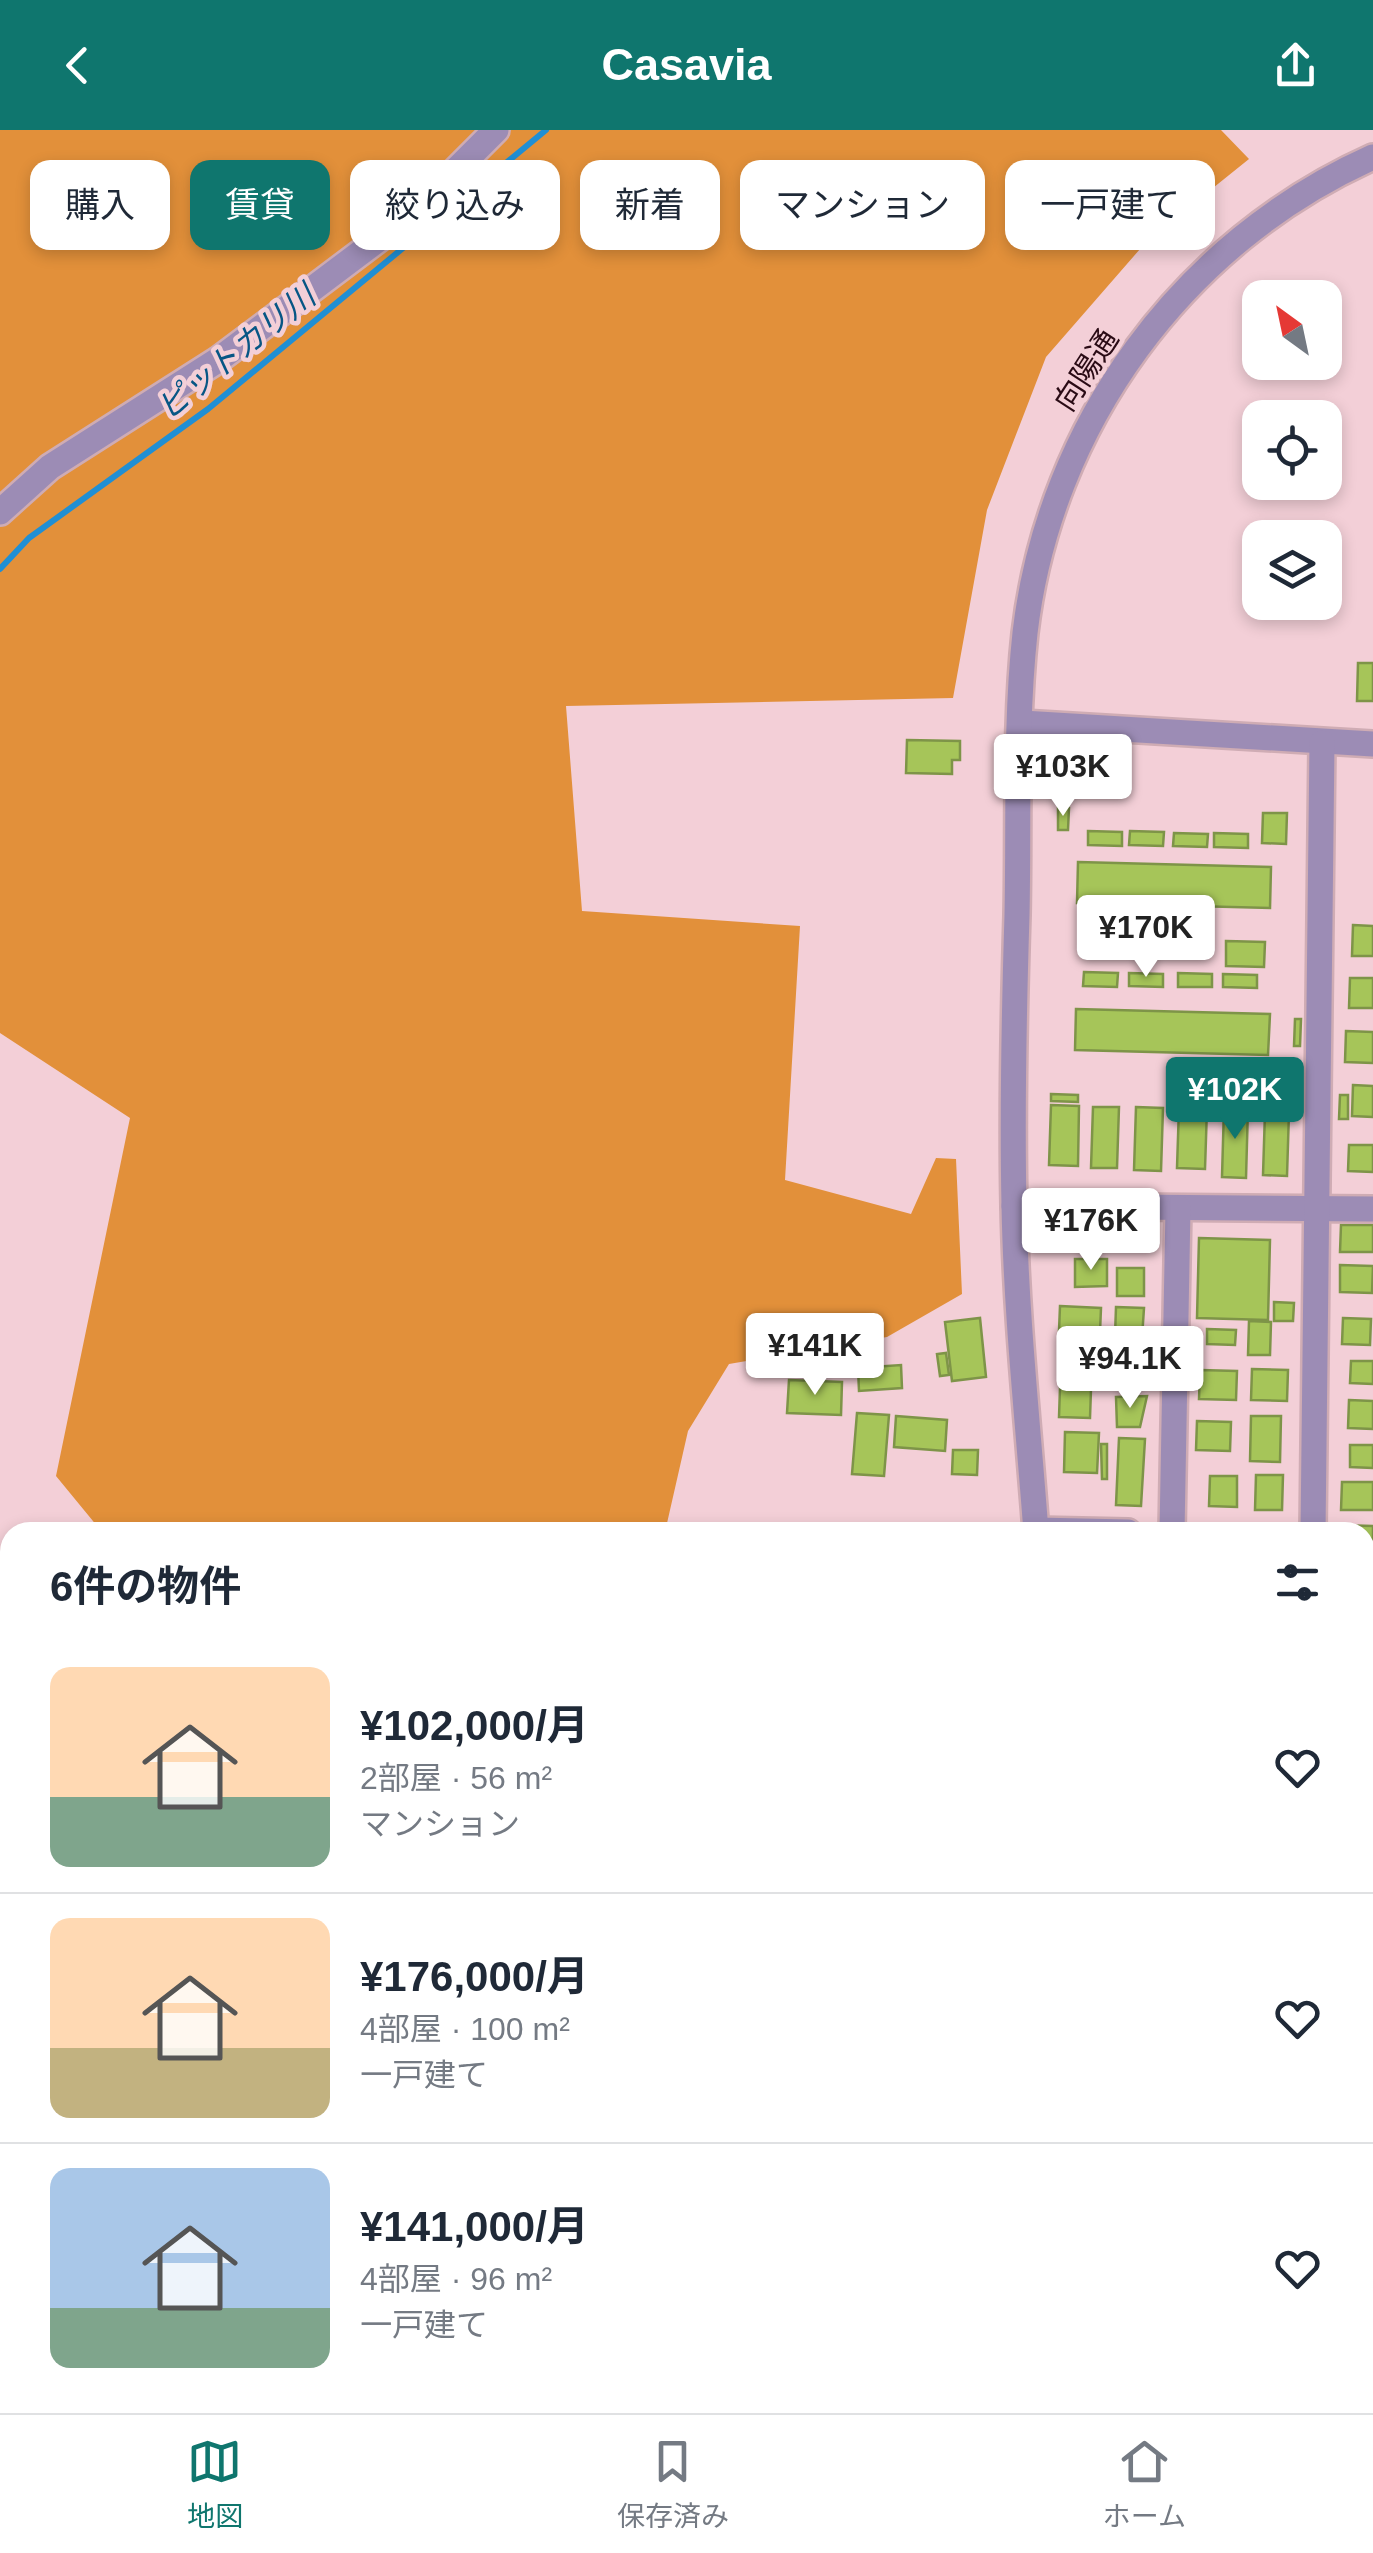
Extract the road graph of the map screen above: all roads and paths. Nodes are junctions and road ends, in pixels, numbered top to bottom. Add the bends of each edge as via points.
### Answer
1 (496, 130) edge
2 (1373, 156) edge
3 (0, 512) edge
4 (1022, 723) junction
5 (1322, 742) junction
6 (1373, 744) edge
7 (1014, 1206) junction
8 (1178, 1208) junction
9 (1316, 1210) junction
10 (1373, 1210) edge
11 (1035, 1522) edge
12 (1172, 1522) edge
13 (1314, 1522) edge

1 - 3 street via 412,214 218,360 50,467
2 - 4 street, 向陽通 via 1322,180 1230,245 1188,283 1123,366 1083,433 1036,570 1025,634
4 - 5 street
4 - 7 street, 向陽通
5 - 6 street
5 - 9 street
7 - 8 street
7 - 11 street, 向陽通
8 - 9 street
8 - 12 street
9 - 10 street
9 - 13 street

